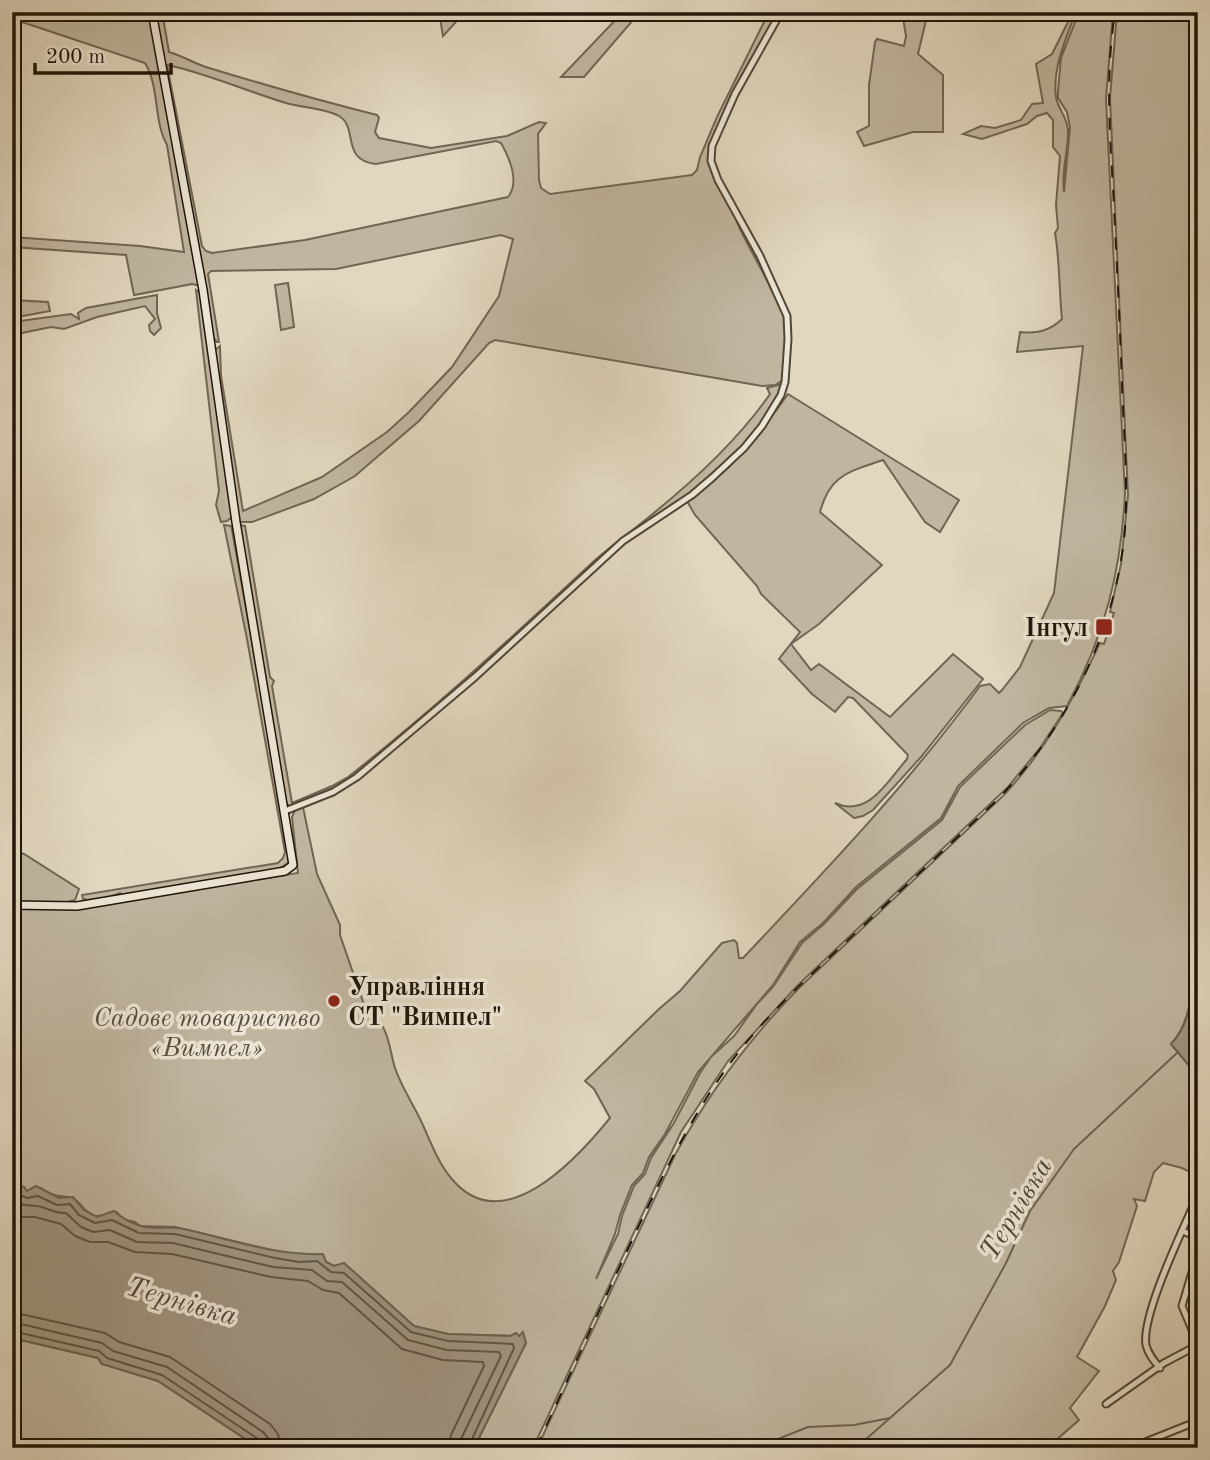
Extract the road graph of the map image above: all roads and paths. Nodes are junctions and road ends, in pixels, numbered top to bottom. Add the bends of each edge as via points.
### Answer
1 (152, 12) edge
2 (781, 12) edge
3 (285, 811) junction
4 (12, 905) edge
5 (1198, 1195) edge
6 (1182, 1231) junction
7 (1198, 1237) edge
8 (1198, 1252) edge
9 (1198, 1345) edge
10 (1160, 1368) junction
11 (1106, 1404) dead end
12 (1198, 1421) edge
13 (1130, 1448) edge

1 - 3 street via 202,290
2 - 3 street via 734,94 710,153 718,180 787,316 785,382 768,417 753,439 713,477 623,541 357,777
3 - 4 street via 293,861 285,871 77,906
5 - 6 street
6 - 7 street
6 - 10 street via 1146,1329 1147,1349
8 - 9 street via 1182,1306
9 - 10 street
10 - 11 street
12 - 13 street

